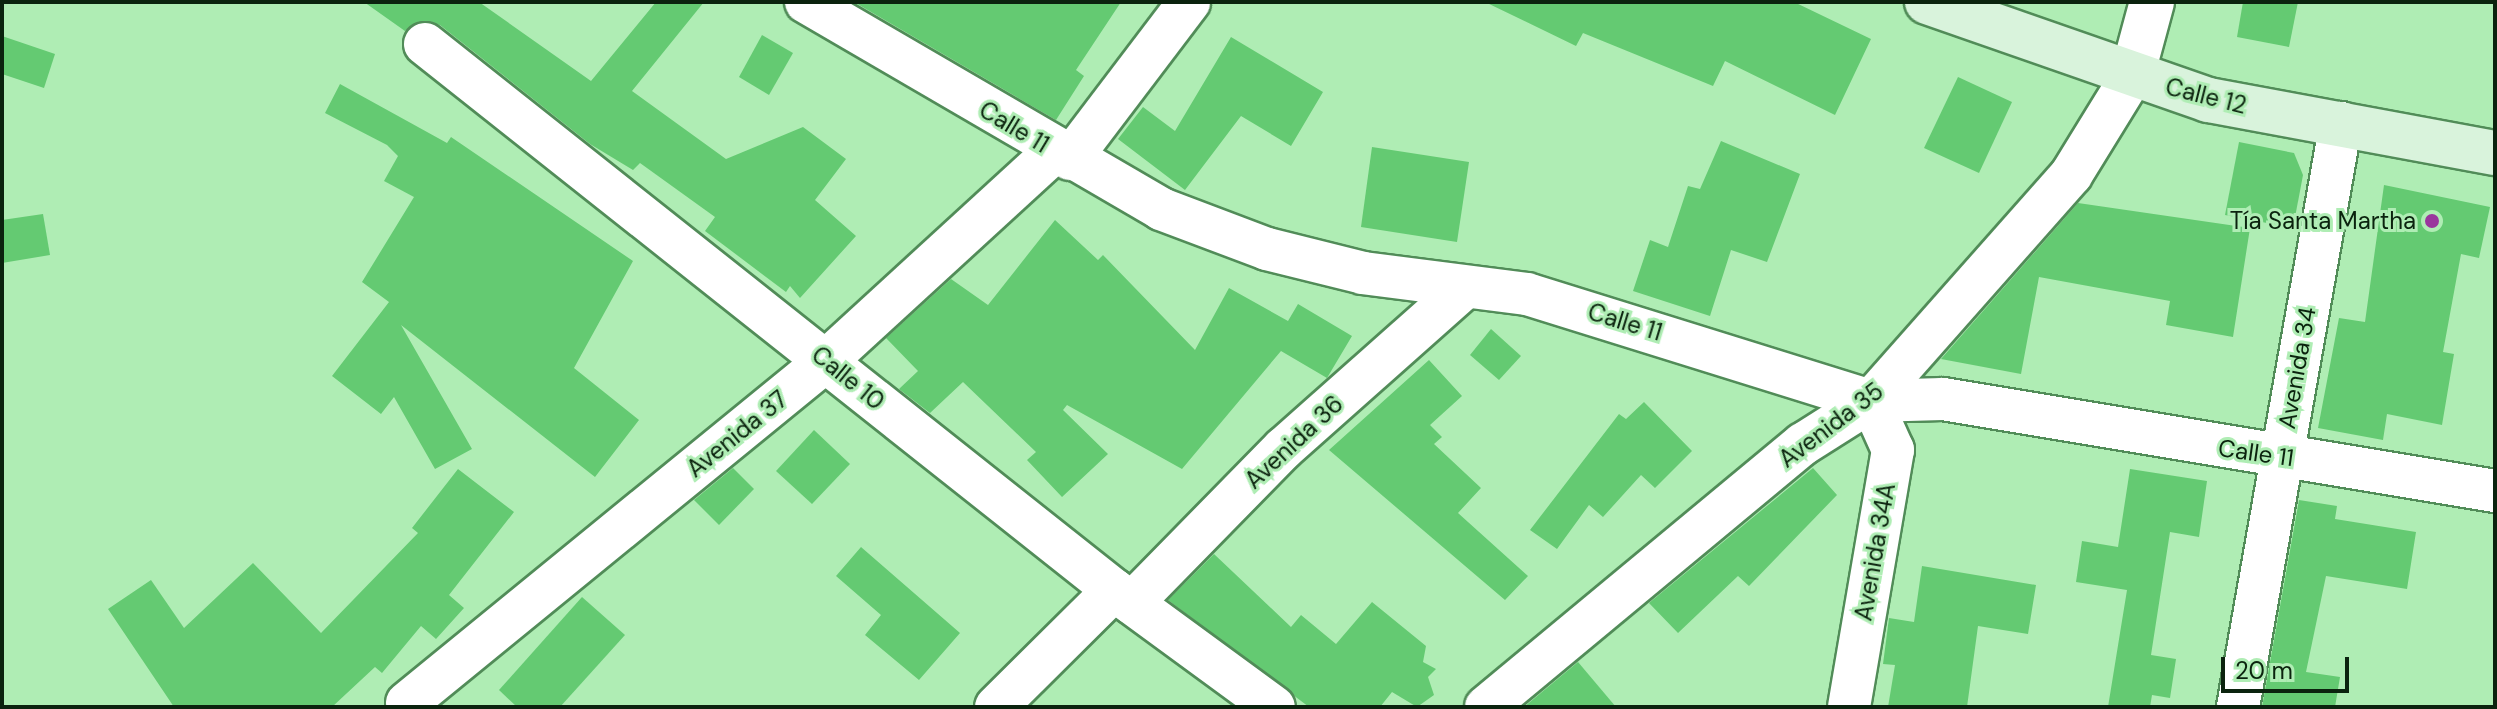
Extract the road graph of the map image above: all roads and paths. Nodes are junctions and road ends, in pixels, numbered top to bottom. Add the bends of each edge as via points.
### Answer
1 (806, 2) edge
2 (1189, 2) edge
3 (1927, 2) edge
4 (2152, 2) edge
5 (425, 44) dead end
6 (2132, 76) junction
7 (2341, 123) junction
8 (2495, 153) edge
9 (1063, 155) junction
10 (1463, 289) junction
11 (827, 360) junction
12 (1871, 401) junction
13 (2281, 456) junction
14 (2495, 491) edge
15 (1123, 597) junction
16 (407, 703) dead end
17 (996, 707) edge
18 (1274, 707) edge
19 (1486, 707) edge
20 (1849, 707) edge
21 (2238, 707) edge

1 - 9 street, Calle 11
2 - 9 street, Avenida 37
3 - 6 main road, Calle 12
4 - 6 street, Avenida 35
5 - 11 street, Calle 10
6 - 7 main road, Calle 12 via 2208,100
6 - 12 street, Avenida 35 via 2071,175
7 - 8 main road, Calle 12
7 - 13 street, Avenida 34
9 - 10 street, Calle 11 via 1161,209 1267,249
9 - 11 street, Avenida 37
10 - 12 street, Calle 11 via 1527,294 1626,321
10 - 15 street, Avenida 36
11 - 15 street, Calle 10
11 - 16 street, Avenida 37
12 - 13 street, Calle 11 via 1943,399
12 - 19 street, Avenida 35 via 1803,444
12 - 20 street, Avenida 34A via 1893,450
13 - 14 street, Calle 11
13 - 21 street, Avenida 34
15 - 17 street, Avenida 36
15 - 18 street, Calle 10

